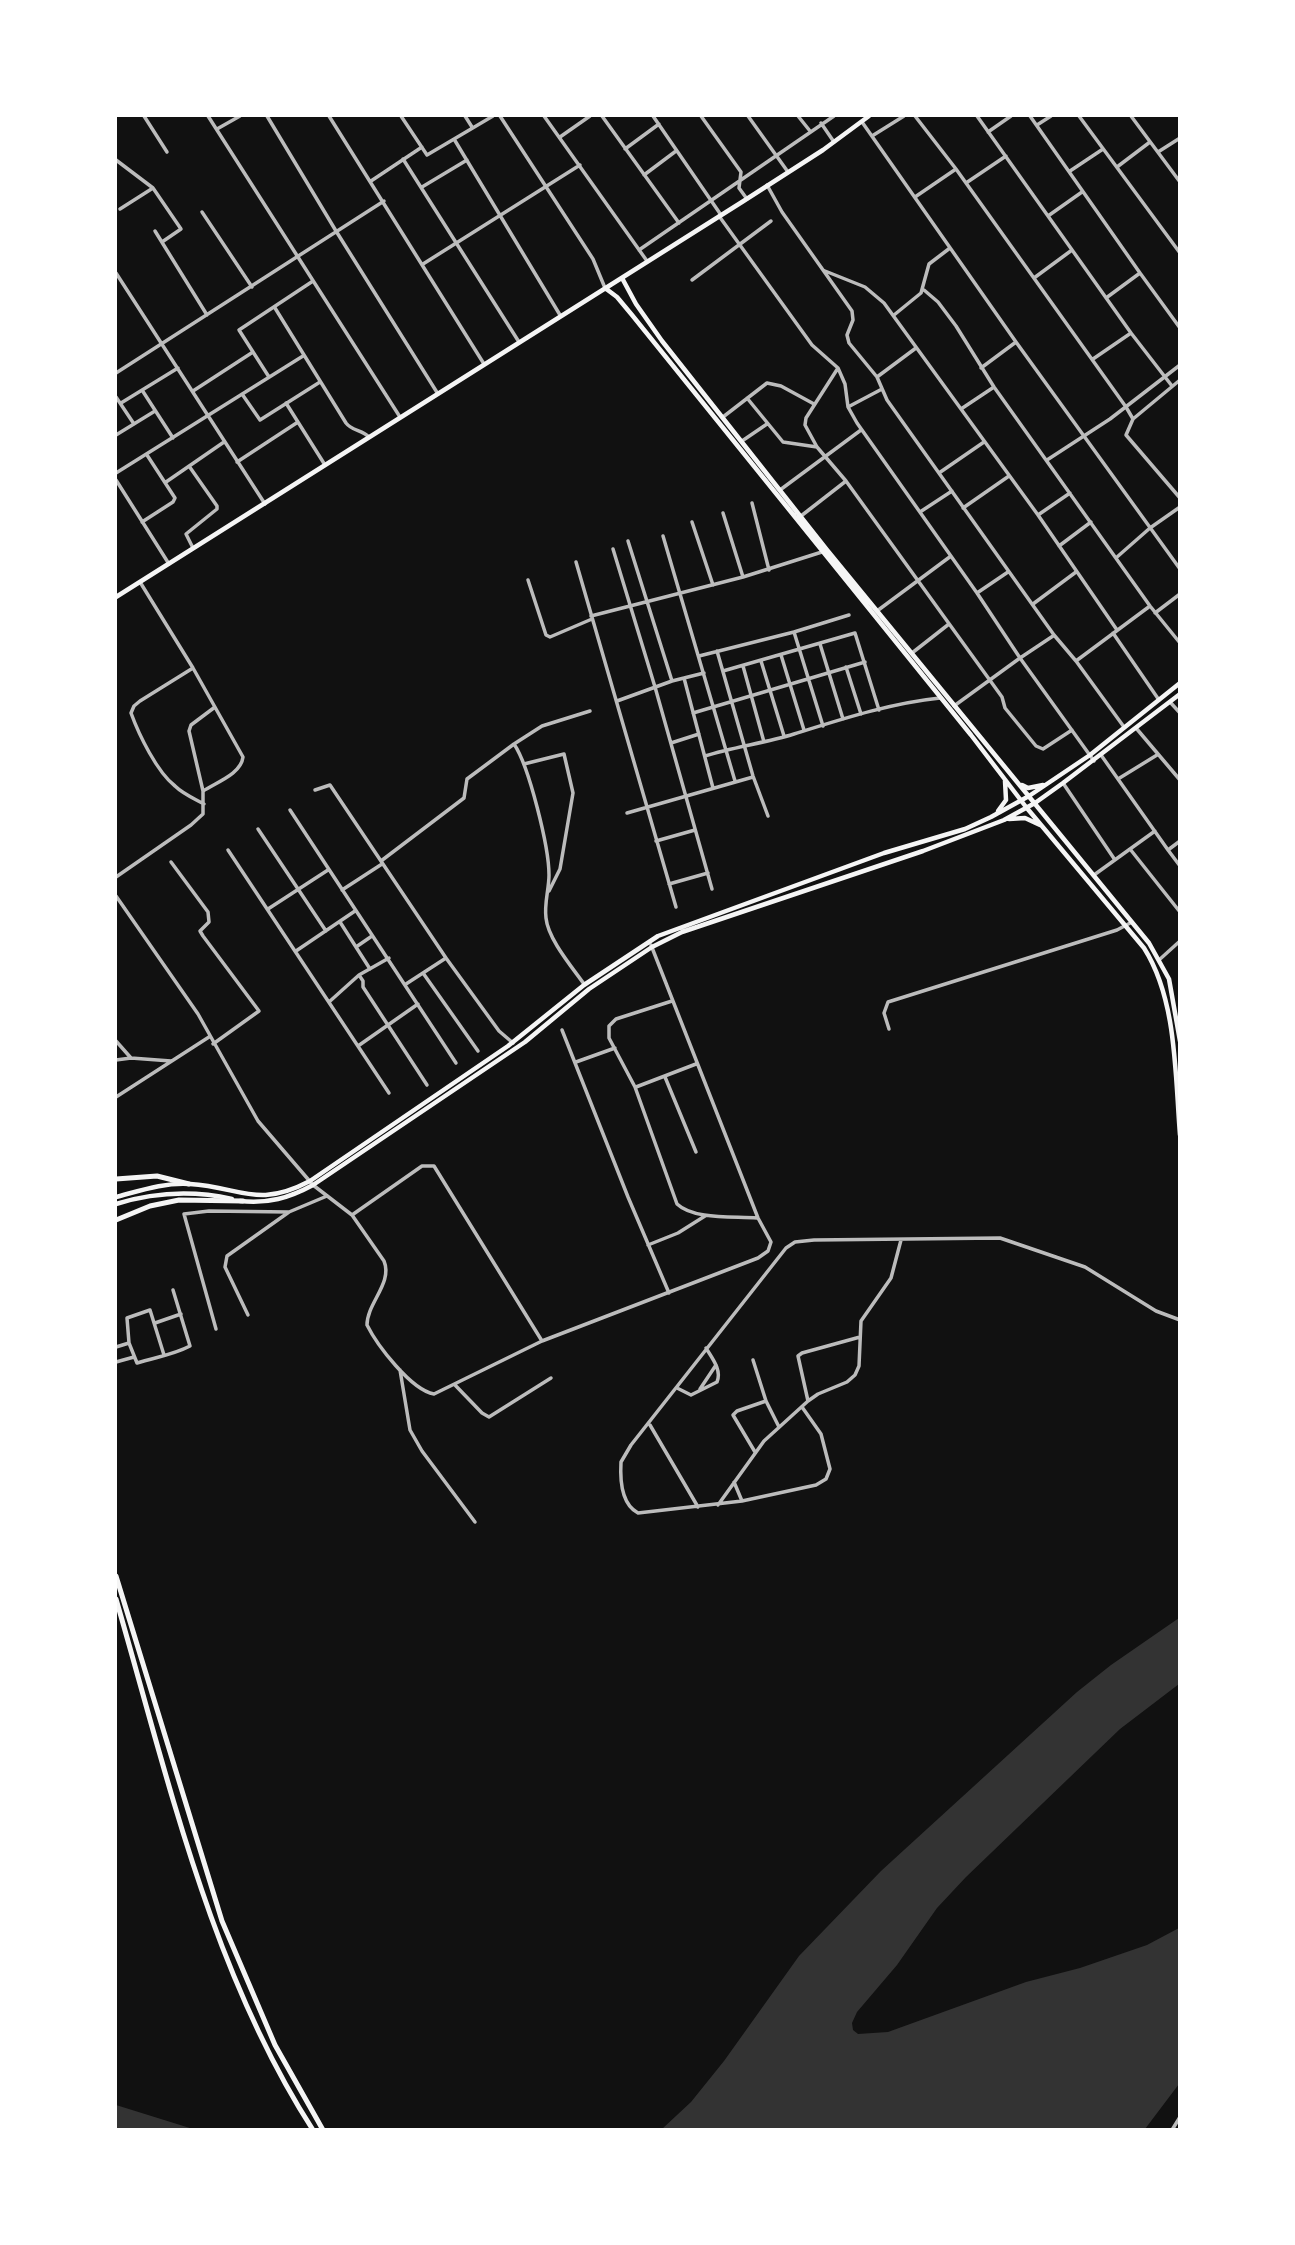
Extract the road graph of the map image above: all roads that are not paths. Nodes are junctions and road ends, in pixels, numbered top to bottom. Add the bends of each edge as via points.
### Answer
1 (144, 116) edge
2 (208, 116) edge
3 (240, 116) edge
4 (267, 116) edge
5 (329, 116) edge
6 (404, 116) edge
7 (467, 116) edge
8 (493, 116) edge
9 (500, 116) edge
10 (544, 116) edge
11 (590, 116) edge
12 (602, 116) edge
13 (653, 116) edge
14 (701, 116) edge
15 (748, 116) edge
16 (799, 116) edge
17 (834, 116) edge
18 (869, 116) edge
19 (904, 116) edge
20 (915, 116) edge
21 (976, 116) edge
22 (1011, 116) edge
23 (1030, 116) edge
24 (1051, 116) edge
25 (1079, 116) edge
26 (1131, 116) edge
27 (862, 122) junction
28 (821, 123) junction
29 (659, 124) junction
30 (1037, 125) junction
31 (472, 127) junction
32 (217, 129) junction
33 (810, 131) junction
34 (988, 132) junction
35 (560, 136) junction
36 (872, 136) junction
37 (454, 138) junction
38 (1180, 138) edge
39 (834, 142) junction
40 (1150, 142) junction
41 (422, 147) junction
42 (625, 149) junction
43 (1104, 149) junction
44 (676, 151) junction
45 (167, 152) dead end
46 (1158, 153) junction
47 (776, 155) junction
48 (1006, 156) junction
49 (403, 159) junction
50 (116, 160) edge
51 (467, 160) junction
52 (580, 165) junction
53 (1117, 167) junction
54 (956, 169) junction
55 (788, 172) junction
56 (1070, 172) junction
57 (643, 175) junction
58 (370, 181) junction
59 (740, 181) junction
60 (1180, 182) edge
61 (966, 183) junction
62 (767, 185) junction
63 (545, 186) junction
64 (422, 187) junction
65 (153, 188) junction
66 (1082, 192) junction
67 (915, 197) junction
68 (747, 199) junction
69 (711, 200) junction
70 (384, 201) junction
71 (120, 209) dead end
72 (202, 212) dead end
73 (500, 214) junction
74 (720, 216) junction
75 (1048, 216) junction
76 (771, 220) dead end
77 (679, 223) junction
78 (155, 231) dead end
79 (336, 231) junction
80 (162, 242) junction
81 (455, 243) junction
82 (738, 246) junction
83 (1178, 246) edge
84 (950, 248) junction
85 (639, 250) junction
86 (1072, 250) junction
87 (1180, 253) edge
88 (296, 256) junction
89 (647, 261) junction
90 (423, 264) junction
91 (823, 270) junction
92 (116, 273) edge
93 (1140, 273) junction
94 (622, 278) junction
95 (1033, 278) junction
96 (692, 280) dead end
97 (313, 281) junction
98 (252, 286) junction
99 (605, 288) junction
100 (924, 290) junction
101 (1106, 298) junction
102 (275, 308) junction
103 (207, 315) junction
104 (561, 315) junction
105 (894, 315) junction
106 (1180, 328) edge
107 (1131, 332) junction
108 (519, 342) junction
109 (1016, 342) junction
110 (163, 343) junction
111 (916, 348) junction
112 (253, 352) junction
113 (303, 356) junction
114 (1092, 360) junction
115 (484, 364) junction
116 (1180, 365) edge
117 (178, 368) junction
118 (838, 368) junction
119 (981, 368) junction
120 (680, 369) junction
121 (116, 373) edge
122 (1164, 376) junction
123 (269, 377) junction
124 (877, 377) junction
125 (1180, 380) edge
126 (320, 382) junction
127 (1172, 386) junction
128 (994, 387) junction
129 (882, 389) junction
130 (142, 390) junction
131 (192, 391) junction
132 (242, 394) junction
133 (438, 394) junction
134 (116, 397) edge
135 (747, 398) junction
136 (121, 403) junction
137 (286, 403) junction
138 (814, 404) junction
139 (848, 407) junction
140 (1126, 407) junction
141 (961, 409) junction
142 (155, 411) junction
143 (208, 415) junction
144 (400, 417) junction
145 (723, 417) junction
146 (1133, 419) junction
147 (298, 422) junction
148 (134, 424) junction
149 (766, 424) junction
150 (861, 430) junction
151 (732, 433) junction
152 (116, 435) edge
153 (1084, 435) junction
154 (369, 437) junction
155 (173, 438) junction
156 (742, 441) junction
157 (224, 442) junction
158 (984, 442) junction
159 (817, 447) junction
160 (147, 455) junction
161 (826, 455) junction
162 (1047, 460) junction
163 (237, 461) junction
164 (324, 465) junction
165 (189, 466) junction
166 (939, 473) junction
167 (116, 474) edge
168 (1009, 476) junction
169 (116, 480) edge
170 (846, 481) junction
171 (166, 482) junction
172 (780, 490) junction
173 (952, 491) junction
174 (1070, 493) junction
175 (1180, 498) edge
176 (752, 503) dead end
177 (265, 504) junction
178 (1180, 507) edge
179 (963, 508) junction
180 (920, 512) junction
181 (723, 513) dead end
182 (1038, 515) junction
183 (801, 516) junction
184 (692, 522) dead end
185 (1091, 522) junction
186 (142, 523) junction
187 (1150, 528) junction
188 (663, 536) dead end
189 (628, 541) dead end
190 (1059, 547) junction
191 (193, 548) junction
192 (613, 549) dead end
193 (825, 551) junction
194 (951, 556) junction
195 (1117, 557) junction
196 (576, 562) dead end
197 (169, 564) junction
198 (1180, 569) edge
199 (769, 570) junction
200 (1009, 572) junction
201 (1076, 572) junction
202 (743, 577) junction
203 (528, 580) dead end
204 (917, 580) junction
205 (140, 582) junction
206 (713, 585) junction
207 (681, 593) junction
208 (977, 593) junction
209 (117, 594) edge
210 (1180, 594) edge
211 (647, 600) junction
212 (629, 604) junction
213 (1032, 605) junction
214 (1150, 606) junction
215 (876, 611) junction
216 (1155, 613) junction
217 (849, 615) dead end
218 (591, 617) junction
219 (949, 624) junction
220 (794, 632) junction
221 (1115, 632) junction
222 (1054, 635) junction
223 (1180, 643) edge
224 (820, 644) junction
225 (799, 650) junction
226 (718, 651) junction
227 (911, 653) junction
228 (781, 655) junction
229 (699, 656) junction
230 (1020, 658) junction
231 (761, 661) junction
232 (1076, 661) junction
233 (865, 662) junction
234 (743, 666) junction
235 (846, 667) junction
236 (193, 668) junction
237 (723, 671) junction
238 (829, 671) junction
239 (704, 673) junction
240 (684, 678) junction
241 (808, 678) junction
242 (989, 680) junction
243 (672, 681) junction
244 (789, 684) junction
245 (1180, 684) edge
246 (655, 687) junction
247 (770, 690) junction
248 (1180, 694) edge
249 (752, 695) junction
250 (943, 697) junction
251 (1159, 700) junction
252 (617, 701) junction
253 (731, 702) junction
254 (1170, 702) junction
255 (954, 706) junction
256 (215, 707) junction
257 (714, 708) junction
258 (879, 710) junction
259 (590, 711) dead end
260 (694, 713) junction
261 (1180, 713) edge
262 (861, 714) junction
263 (843, 719) junction
264 (823, 726) junction
265 (1124, 727) junction
266 (1136, 728) junction
267 (804, 730) junction
268 (1073, 730) junction
269 (699, 734) junction
270 (784, 736) junction
271 (764, 742) junction
272 (671, 743) junction
273 (514, 744) junction
274 (745, 746) junction
275 (726, 749) junction
276 (1090, 755) junction
277 (1101, 755) junction
278 (1157, 755) junction
279 (705, 756) junction
280 (1094, 761) junction
281 (524, 764) junction
282 (754, 776) junction
283 (1011, 776) junction
284 (1118, 779) junction
285 (1005, 780) junction
286 (1180, 780) edge
287 (735, 781) junction
288 (1063, 783) junction
289 (1047, 784) junction
290 (713, 788) junction
291 (315, 790) dead end
292 (203, 791) junction
293 (1030, 796) junction
294 (686, 797) junction
295 (1021, 800) junction
296 (1035, 803) junction
297 (204, 804) junction
298 (1026, 807) junction
299 (647, 808) junction
300 (290, 810) dead end
301 (627, 813) dead end
302 (768, 817) dead end
303 (991, 817) junction
304 (1004, 820) junction
305 (1044, 827) junction
306 (258, 829) dead end
307 (695, 830) junction
308 (1155, 831) junction
309 (656, 841) junction
310 (1180, 841) edge
311 (1130, 849) junction
312 (228, 850) dead end
313 (1168, 850) junction
314 (1115, 860) junction
315 (171, 862) dead end
316 (382, 863) junction
317 (1180, 866) edge
318 (328, 870) junction
319 (708, 873) junction
320 (1094, 875) junction
321 (116, 877) edge
322 (669, 885) junction
323 (802, 888) junction
324 (712, 889) dead end
325 (298, 890) junction
326 (342, 890) junction
327 (548, 893) junction
328 (116, 896) edge
329 (676, 907) dead end
330 (268, 909) junction
331 (355, 911) junction
332 (1180, 912) edge
333 (340, 922) junction
334 (1132, 922) junction
335 (1126, 925) junction
336 (326, 931) junction
337 (372, 936) junction
338 (1180, 941) edge
339 (650, 944) junction
340 (356, 947) junction
341 (296, 952) junction
342 (389, 958) junction
343 (446, 958) junction
344 (1159, 960) junction
345 (370, 969) junction
346 (423, 973) junction
347 (359, 975) junction
348 (406, 984) junction
349 (584, 985) junction
350 (672, 1001) junction
351 (328, 1002) junction
352 (418, 1004) junction
353 (388, 1025) junction
354 (889, 1029) dead end
355 (1179, 1029) edge
356 (562, 1030) dead end
357 (209, 1037) junction
358 (116, 1041) edge
359 (1180, 1041) edge
360 (513, 1043) junction
361 (213, 1044) junction
362 (358, 1046) junction
363 (615, 1048) junction
364 (478, 1051) dead end
365 (131, 1058) junction
366 (116, 1060) edge
367 (173, 1061) junction
368 (576, 1062) junction
369 (456, 1063) dead end
370 (696, 1064) junction
371 (665, 1077) junction
372 (427, 1085) dead end
373 (635, 1087) junction
374 (389, 1094) dead end
375 (116, 1097) edge
376 (1180, 1135) edge
377 (696, 1152) dead end
378 (116, 1179) edge
379 (312, 1183) junction
380 (189, 1184) junction
381 (327, 1196) junction
382 (116, 1197) edge
383 (243, 1201) junction
384 (116, 1204) edge
385 (289, 1212) junction
386 (352, 1215) junction
387 (706, 1215) junction
388 (758, 1218) junction
389 (116, 1220) edge
390 (901, 1240) junction
391 (648, 1245) junction
392 (173, 1290) dead end
393 (670, 1293) junction
394 (181, 1314) junction
395 (248, 1315) dead end
396 (1180, 1320) edge
397 (155, 1323) junction
398 (216, 1329) dead end
399 (860, 1337) junction
400 (542, 1341) junction
401 (129, 1343) junction
402 (116, 1347) edge
403 (706, 1348) junction
404 (164, 1355) junction
405 (135, 1356) junction
406 (752, 1360) dead end
407 (116, 1362) edge
408 (716, 1364) junction
409 (399, 1368) junction
410 (551, 1377) dead end
411 (455, 1385) junction
412 (677, 1388) junction
413 (699, 1390) junction
414 (766, 1401) junction
415 (808, 1401) junction
416 (802, 1407) junction
417 (649, 1424) junction
418 (779, 1427) junction
419 (755, 1452) junction
420 (734, 1482) junction
421 (742, 1501) junction
422 (718, 1505) junction
423 (698, 1507) junction
424 (475, 1522) dead end
425 (116, 1576) edge
426 (116, 1600) edge
427 (1180, 2118) edge
428 (313, 2130) edge
429 (323, 2130) edge
430 (1172, 2130) edge

1 - 45 street
2 - 32 street
3 - 32 street
4 - 79 street
5 - 58 street
6 - 41 street
7 - 31 street
8 - 31 street
9 - 63 street
10 - 35 street
11 - 35 street
12 - 42 street
13 - 29 street
14 - 59 street via 741,172
15 - 47 street
16 - 33 street
17 - 28 street
18 - 27 main road
19 - 36 street
20 - 54 street
21 - 34 street
22 - 34 street
23 - 30 street
24 - 30 street
25 - 43 street
26 - 40 street
27 - 36 street
27 - 39 main road
28 - 33 street
28 - 39 street
29 - 42 street
29 - 44 street
30 - 56 street
31 - 37 street
32 - 88 street
33 - 47 street
34 - 48 street
35 - 52 street
36 - 67 street
37 - 41 street via 427,155
37 - 51 street
38 - 46 street
39 - 55 main road
40 - 46 street
40 - 53 street
41 - 49 street
42 - 57 street
43 - 53 street
43 - 56 street
44 - 57 street
44 - 69 street
46 - 60 street
47 - 55 street
47 - 59 street
48 - 61 street
48 - 75 street
49 - 58 street
49 - 64 street
50 - 65 street
51 - 64 street
51 - 73 street
52 - 63 street
52 - 85 street
53 - 83 street
54 - 61 street
54 - 67 street
55 - 62 main road
56 - 66 street
57 - 77 street
58 - 70 street
59 - 68 street
59 - 69 street
61 - 95 street
62 - 68 main road
62 - 91 street
63 - 73 street
63 - 99 street via 593,258
64 - 81 street
65 - 71 street
65 - 80 street via 181,229
66 - 75 street
66 - 93 street
67 - 84 street
68 - 74 main road
69 - 74 street
69 - 77 street
70 - 79 street
70 - 90 street
72 - 98 street
73 - 81 street
73 - 104 street
74 - 82 street
74 - 89 main road
75 - 86 street
76 - 82 street
77 - 85 street
78 - 80 street
79 - 88 street
79 - 133 street
80 - 103 street
81 - 90 street
81 - 108 street
82 - 96 street
82 - 118 street via 812,345
83 - 87 street
84 - 100 street via 929,264
84 - 109 street
85 - 89 street
86 - 95 street
86 - 101 street
88 - 97 street
88 - 98 street
89 - 94 main road
90 - 115 street
91 - 105 street via 873,292
91 - 124 street via 852,313 848,340
92 - 110 street
93 - 101 street
93 - 106 street
94 - 99 main road
94 - 120 main road
95 - 114 street
97 - 102 street
97 - 144 street
98 - 103 street
99 - 104 main road
99 - 120 main road
100 - 105 street
100 - 119 street via 938,303
101 - 107 street
102 - 112 street via 239,330
102 - 113 street
103 - 110 street
104 - 108 main road
105 - 111 street
107 - 114 street
107 - 122 street
108 - 115 main road
109 - 119 street
109 - 153 street
110 - 117 street
110 - 121 street
111 - 124 street
111 - 141 street
112 - 123 street
112 - 131 street
113 - 123 street
113 - 126 street
114 - 140 street
115 - 133 main road
116 - 122 street
117 - 130 street
117 - 131 street
118 - 138 street
118 - 139 street
119 - 128 street
120 - 145 main road
120 - 151 main road
122 - 127 street
122 - 140 street
123 - 132 street
124 - 129 street
125 - 127 street
126 - 137 street
126 - 154 street via 351,428
127 - 146 street
128 - 141 street
128 - 162 street
129 - 139 street
129 - 166 street
130 - 136 street
130 - 142 street
131 - 143 street
132 - 137 street via 260,420
132 - 143 street
133 - 144 main road
134 - 136 street
135 - 138 street via 763,385 773,384
135 - 145 street
135 - 149 street
136 - 148 street
137 - 147 street
138 - 159 street via 805,425
139 - 150 street
140 - 146 street
140 - 153 street
141 - 158 street
142 - 148 street
142 - 155 street
143 - 155 street
143 - 157 street
144 - 154 main road
145 - 151 main road
146 - 175 street via 1126,435
147 - 163 street
147 - 164 street
148 - 152 street
149 - 156 street
149 - 159 street via 783,442
150 - 161 street
150 - 180 street
151 - 156 main road
151 - 193 main road
153 - 162 street
153 - 187 street
154 - 164 main road
155 - 160 street
156 - 172 main road
157 - 163 street
157 - 165 street
158 - 166 street
158 - 168 street
159 - 161 street
160 - 167 street
160 - 171 street
161 - 170 street
161 - 172 street
162 - 174 street
163 - 177 street
164 - 177 main road
165 - 171 street
165 - 191 street via 217,506 186,534
166 - 173 street
168 - 179 street
168 - 182 street
169 - 186 street
170 - 183 street
170 - 204 street
171 - 186 street via 174,494 173,502
172 - 183 main road
173 - 179 street
173 - 180 street
174 - 182 street
174 - 185 street
176 - 199 street
177 - 191 main road
178 - 187 street
179 - 200 street
180 - 194 street
181 - 202 street
182 - 190 street
183 - 193 main road
184 - 206 street
185 - 190 street
185 - 195 street
186 - 197 street
187 - 195 street
187 - 198 street
188 - 207 street
189 - 211 street
190 - 201 street
191 - 197 main road
192 - 212 street
193 - 199 street
193 - 215 main road
193 - 250 main road
194 - 204 street
194 - 208 street
195 - 214 street
196 - 218 street
197 - 205 main road
199 - 202 street
200 - 208 street
200 - 213 street
201 - 213 street
201 - 221 street
202 - 206 street
203 - 218 street via 550,637
204 - 215 street
204 - 219 street
205 - 209 main road
205 - 236 street
206 - 207 street
207 - 211 street
207 - 229 street
208 - 230 street
210 - 216 street
211 - 212 street
211 - 243 street
212 - 218 street
212 - 246 street
213 - 222 street
214 - 216 street
214 - 221 street
215 - 227 main road
216 - 223 street
217 - 220 street
218 - 252 street
219 - 227 street
219 - 242 street
220 - 225 street
220 - 226 street
221 - 232 street
221 - 251 street
222 - 230 street
222 - 232 street
224 - 225 street
224 - 233 street via 855,633
224 - 238 street
225 - 228 street
225 - 241 street
226 - 229 street
226 - 237 street
227 - 250 main road
228 - 231 street
228 - 244 street
229 - 239 street
230 - 242 street
230 - 268 street
231 - 234 street
231 - 247 street
232 - 265 street
233 - 235 street
233 - 258 street
234 - 237 street
234 - 249 street
235 - 238 street
235 - 262 street
236 - 256 street
236 - 297 street via 140,701 131,713 166,776 175,787
237 - 253 street
238 - 241 street
238 - 263 street
239 - 240 street
239 - 257 street
240 - 243 street
240 - 260 street
241 - 244 street
241 - 264 street
242 - 255 street
242 - 268 street via 1039,749
243 - 246 street
244 - 247 street
244 - 267 street
245 - 251 main road
246 - 252 street
246 - 272 street
247 - 249 street
247 - 270 street
248 - 254 main road
249 - 253 street
249 - 271 street
250 - 255 main road
250 - 258 street
250 - 285 main road
251 - 265 main road
252 - 299 street
253 - 257 street
253 - 274 street
254 - 261 street
254 - 266 main road
255 - 283 main road
256 - 292 street via 191,725 189,732
256 - 292 street via 239,747 242,765
257 - 260 street
257 - 275 street
258 - 262 street
259 - 273 street via 542,726
260 - 269 street
262 - 263 street
263 - 264 street
264 - 267 street
265 - 276 main road
266 - 277 main road
266 - 278 street
267 - 270 street
268 - 276 street
269 - 272 street
269 - 279 street
270 - 271 street
271 - 274 street
272 - 294 street
273 - 281 street
273 - 316 street via 467,779 464,798
274 - 275 street
274 - 282 street
275 - 279 street
275 - 287 street
276 - 280 street
276 - 289 main road
277 - 280 main road
277 - 284 street
278 - 284 street
278 - 286 street
279 - 290 street
280 - 288 main road
281 - 327 street via 548,863
281 - 327 street via 564,754 572,785 560,869
282 - 287 street
282 - 302 street
283 - 289 main road via 1028,788
283 - 293 main road
284 - 308 street
285 - 295 main road
285 - 303 main road via 1006,800
287 - 290 street
288 - 296 main road
288 - 314 street
289 - 293 main road
290 - 294 street
291 - 316 street via 330,785
292 - 297 street
293 - 295 main road
293 - 296 main road
294 - 299 street
294 - 307 street
295 - 298 main road
295 - 303 main road
296 - 298 main road
296 - 320 main road
297 - 321 street via 199,819
298 - 304 main road
298 - 305 main road
299 - 301 street
299 - 309 street
300 - 318 street
303 - 323 main road via 884,853
304 - 305 main road via 1026,818
304 - 323 main road via 935,847
305 - 335 main road
306 - 325 street
307 - 309 street
307 - 319 street
308 - 311 street
308 - 313 street
309 - 322 street
310 - 313 street
311 - 314 street
311 - 332 street
312 - 330 street
313 - 317 street
314 - 320 street
315 - 361 street via 210,918 200,931 259,1011
316 - 326 street
316 - 343 street
318 - 325 street
318 - 326 street
319 - 322 street
319 - 324 street
320 - 334 main road
322 - 329 street
323 - 339 main road
325 - 330 street
325 - 336 street
326 - 331 street
327 - 349 street via 549,929
328 - 357 street
330 - 341 street
331 - 333 street
331 - 337 street
333 - 336 street
333 - 340 street
334 - 335 street
334 - 344 main road
335 - 354 street via 888,1002 884,1013
335 - 376 main road via 1153,962 1167,1001
336 - 341 street
337 - 340 street
337 - 342 street
338 - 344 street
339 - 349 main road
339 - 350 street
339 - 379 main road via 525,1042
340 - 345 street
341 - 351 street
342 - 345 street
342 - 348 street
343 - 346 street
343 - 360 street via 499,1031
344 - 355 main road via 1169,979
345 - 347 street
346 - 348 street
346 - 364 street
347 - 351 street
347 - 353 street
348 - 352 street
349 - 360 main road
350 - 363 street via 611,1022 608,1034
350 - 370 street
351 - 362 street
352 - 353 street
352 - 369 street
353 - 362 street
353 - 372 street
355 - 359 main road
356 - 368 street
357 - 361 street
357 - 367 street
358 - 365 street
360 - 379 main road
361 - 379 street via 258,1121
362 - 374 street
363 - 368 street
363 - 373 street
365 - 366 street
365 - 367 street
367 - 375 street
368 - 391 street
370 - 371 street
370 - 388 street
371 - 373 street
371 - 377 street
373 - 387 street via 677,1204 695,1215
378 - 380 highway via 157,1176
379 - 380 main road via 268,1195
379 - 381 street
379 - 383 main road via 295,1196 263,1203
380 - 382 main road
381 - 385 street
381 - 386 street
383 - 384 main road via 186,1192
383 - 389 highway via 179,1200
385 - 395 street via 227,1256 225,1267
385 - 398 street via 184,1214
386 - 400 street via 422,1166 434,1166
386 - 409 street via 387,1270 368,1311 367,1325
387 - 388 street
387 - 391 street
388 - 393 street via 771,1242 764,1254
390 - 396 street via 1000,1238 1085,1267 1156,1311
390 - 399 street via 891,1278 861,1321
390 - 403 street via 789,1244
391 - 393 street
392 - 394 street
393 - 400 street
394 - 397 street
394 - 404 street via 190,1346
397 - 401 street via 150,1310 127,1318
397 - 404 street
399 - 415 street via 855,1375
399 - 415 street via 799,1355
400 - 411 street
401 - 402 street
401 - 405 street
403 - 408 street
403 - 412 street
404 - 405 street via 137,1363
405 - 407 street
406 - 414 street
408 - 413 street
408 - 413 street via 719,1379
409 - 411 street via 415,1385 433,1394
409 - 424 street via 410,1430
410 - 411 street via 489,1417
412 - 413 street via 689,1395
412 - 417 street
414 - 418 street
414 - 419 street via 733,1415
415 - 416 street
416 - 418 street
416 - 421 street via 821,1434 829,1475 816,1485
417 - 423 street
417 - 423 street via 621,1462 628,1505 638,1513
418 - 419 street
419 - 420 street
420 - 421 street
420 - 422 street
421 - 422 street
422 - 423 street
425 - 429 highway via 222,1920 275,2045
426 - 428 highway via 214,1923 260,2034
427 - 430 street

